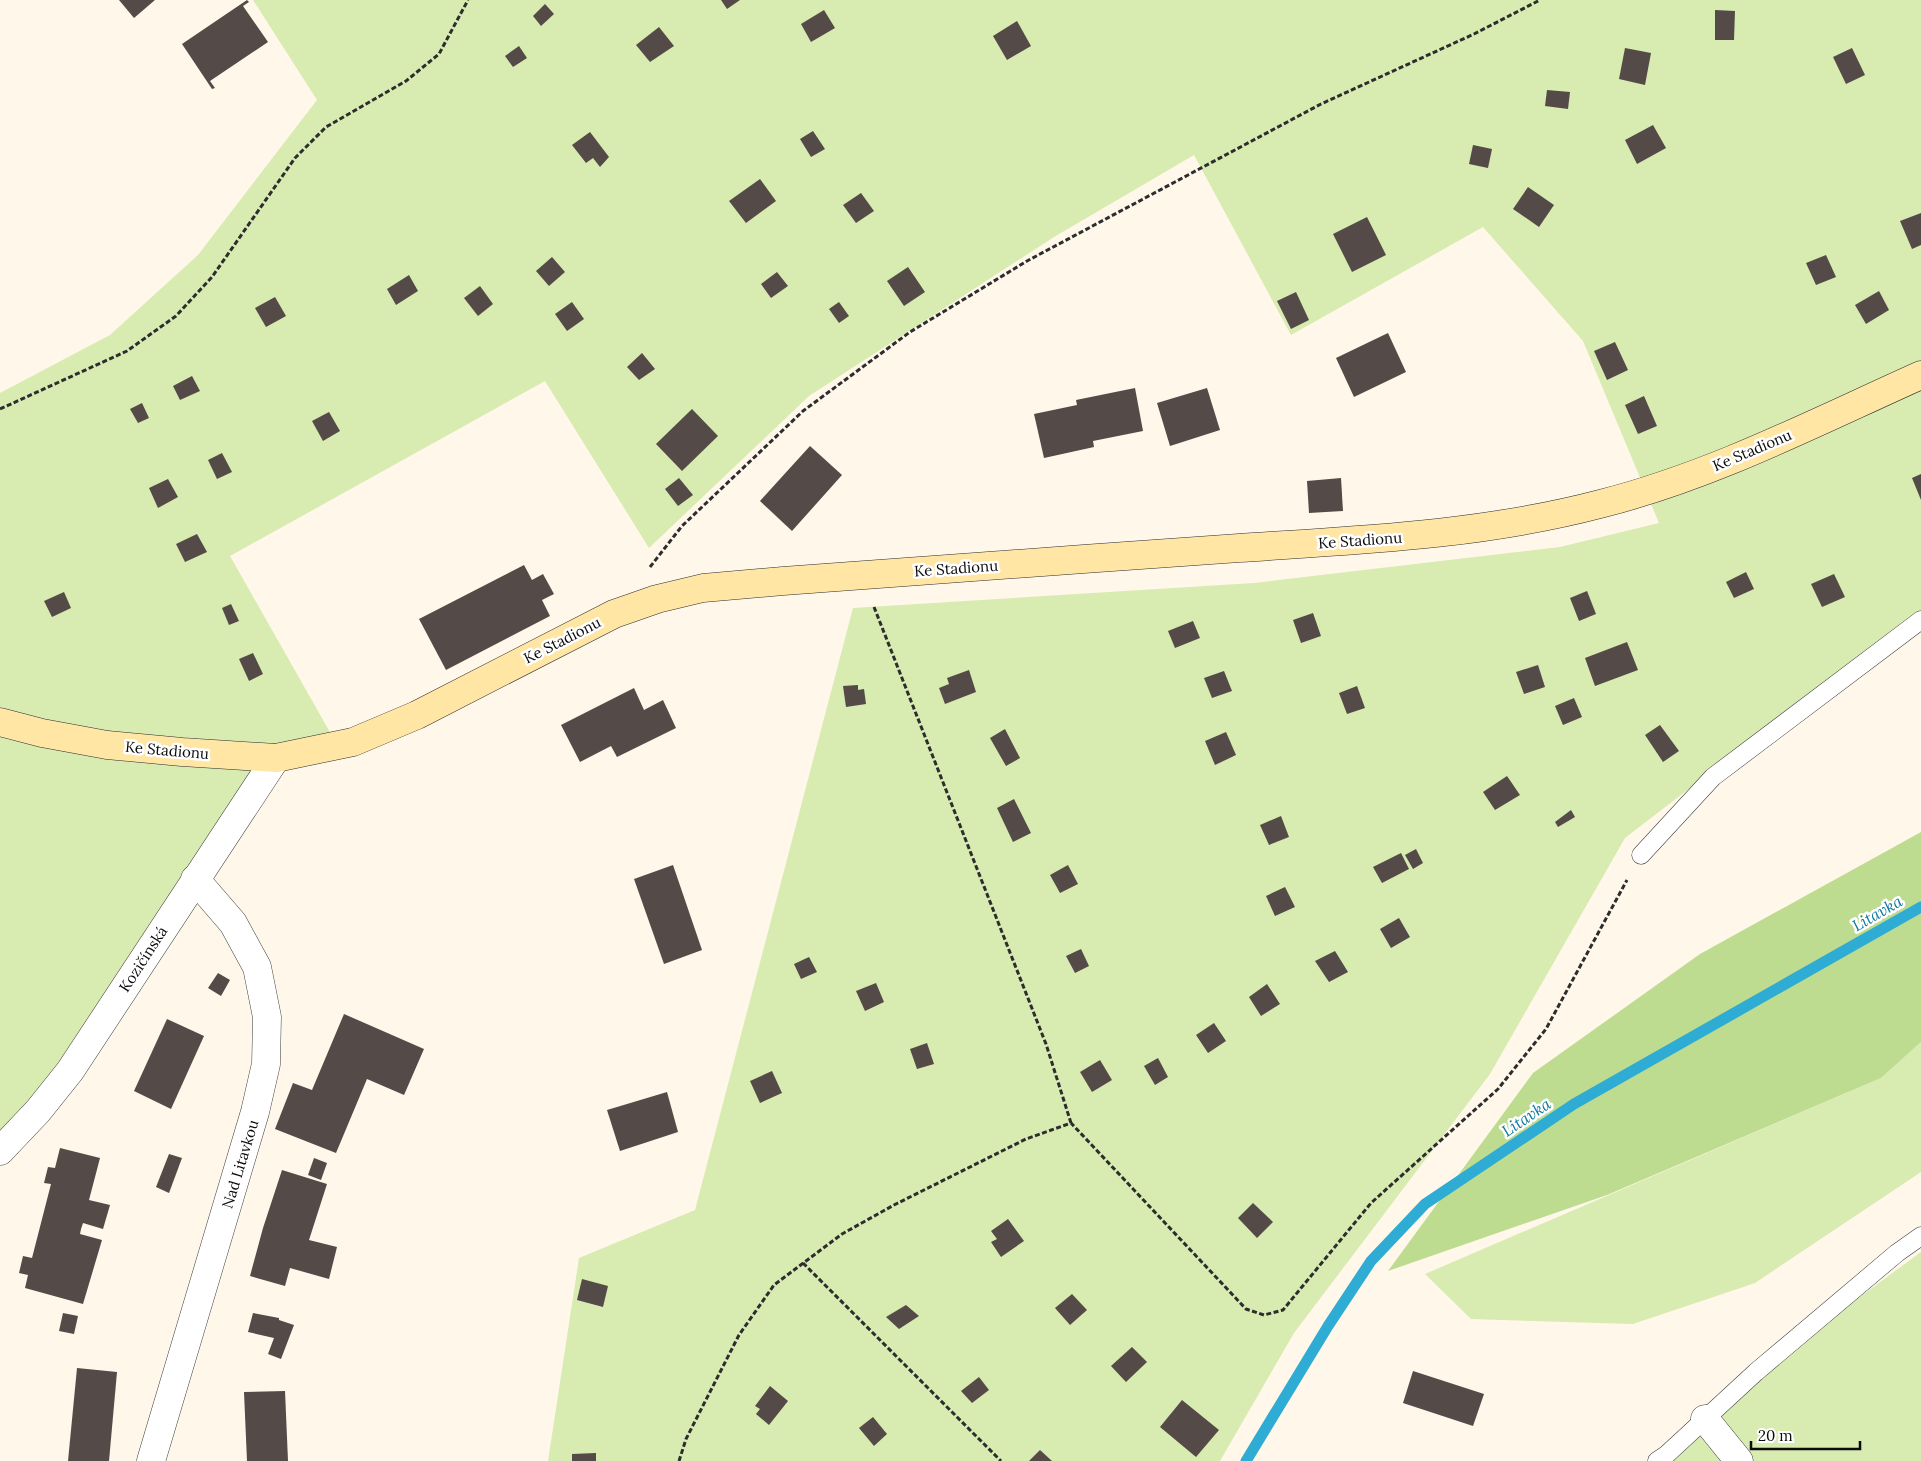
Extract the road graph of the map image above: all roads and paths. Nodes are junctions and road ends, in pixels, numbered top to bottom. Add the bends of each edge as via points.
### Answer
1 (468, 0) edge
2 (1540, 0) edge
3 (1921, 375) edge
4 (0, 409) edge
5 (648, 570) dead end
6 (864, 574) junction
7 (1921, 620) edge
8 (0, 722) edge
9 (276, 758) junction
10 (1641, 855) joint
11 (195, 879) junction
12 (1071, 1123) junction
13 (0, 1152) edge
14 (1921, 1236) edge
15 (803, 1263) junction
16 (1705, 1419) junction
17 (150, 1461) edge
18 (679, 1461) edge
19 (1001, 1461) edge
20 (1657, 1461) edge
21 (1739, 1461) edge

1 - 4 path via 440,54 406,81 326,127 295,158 212,277 176,316 127,351
2 - 5 path via 1321,104 1027,261 910,332 803,412 682,526
3 - 6 street, Ke Stadionu via 1687,477 1600,504 1502,525 1398,537
6 - 9 street, Ke Stadionu via 703,588 657,598 614,614 417,715 353,742
6 - 12 path via 879,622 1046,1044
7 - 10 lane via 1713,777
8 - 9 street, Ke Stadionu via 107,745
9 - 11 street, Kozičínská
10 - 12 path via 1546,1029 1498,1089 1370,1203 1283,1310 1264,1315 1246,1310
11 - 13 street, Kozičínská via 70,1071
11 - 17 street, Nad Litavkou via 233,923 256,967 267,1017 266,1064 255,1112
12 - 15 path via 1026,1139 894,1205 842,1234
14 - 16 lane via 1756,1372
15 - 18 path via 774,1285 739,1335 686,1439
15 - 19 path
16 - 20 lane
16 - 21 street

